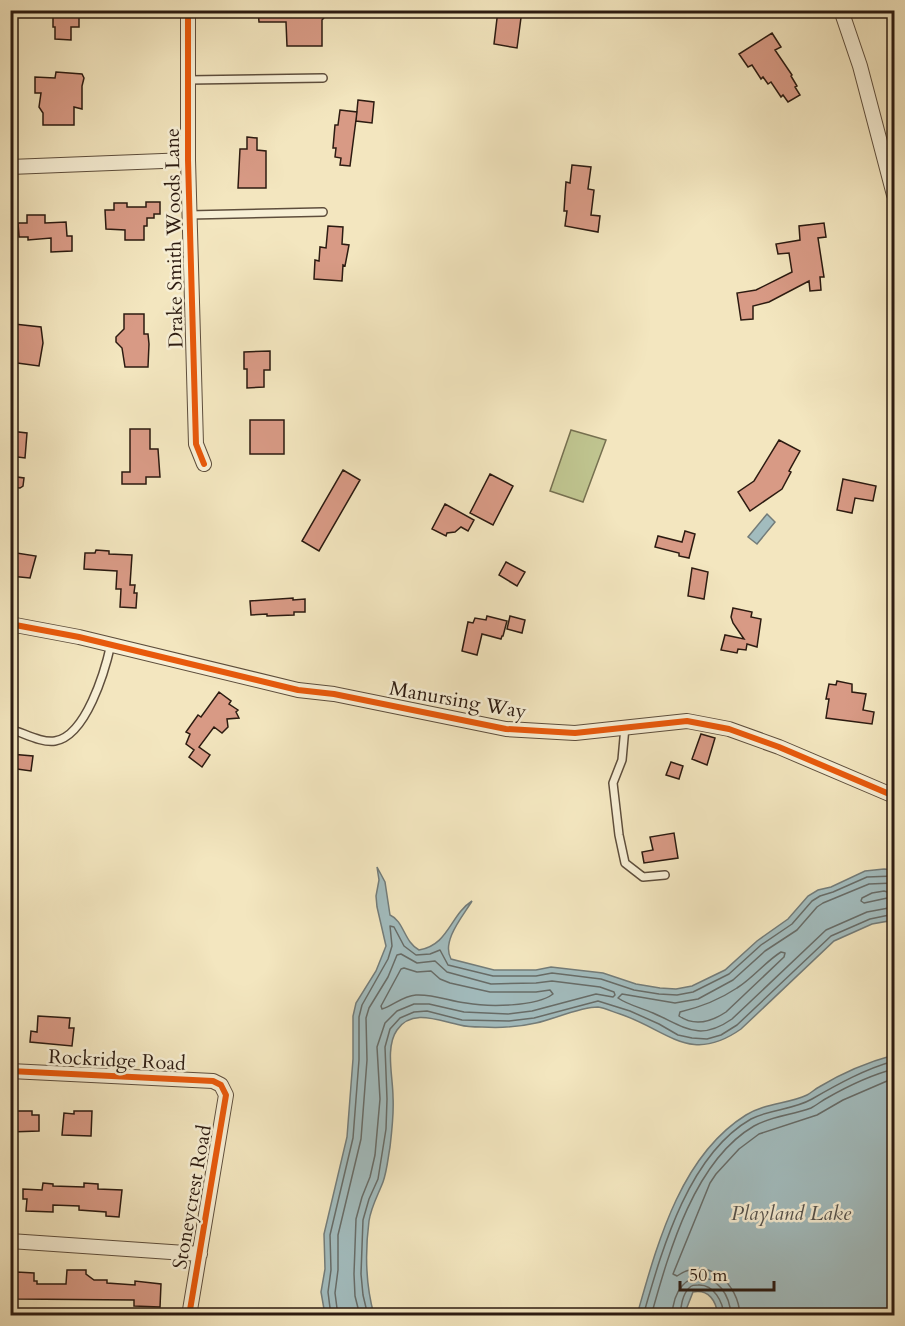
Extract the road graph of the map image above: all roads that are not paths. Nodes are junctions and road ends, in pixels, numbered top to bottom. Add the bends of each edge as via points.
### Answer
1 (188, 10) edge
2 (841, 10) edge
3 (323, 78) dead end
4 (188, 80) junction
5 (188, 160) junction
6 (10, 167) edge
7 (894, 195) edge
8 (323, 212) dead end
9 (189, 215) junction
10 (204, 464) dead end
11 (10, 624) edge
12 (111, 644) junction
13 (625, 728) junction
14 (10, 729) edge
15 (894, 796) edge
16 (665, 875) dead end
17 (10, 1071) edge
18 (221, 1085) joint
19 (10, 1241) edge
20 (200, 1254) junction
21 (189, 1316) edge

1 - 4 street, Drake Smith Woods Lane
2 - 7 street
3 - 4 lane
4 - 5 street, Drake Smith Woods Lane
5 - 6 street
5 - 9 street, Drake Smith Woods Lane
8 - 9 lane
9 - 10 street, Drake Smith Woods Lane via 196,444
11 - 12 street, Manursing Way
12 - 13 street, Manursing Way via 298,690 506,729 575,733
12 - 14 lane via 87,711 74,732 53,742
13 - 15 street, Manursing Way via 687,721 729,729
13 - 16 lane via 622,760 613,783 625,862 643,877
17 - 18 street, Rockridge Road via 213,1081
18 - 20 street, Stoneycrest Road via 226,1095
19 - 20 street
20 - 21 street, Stoneycrest Road

